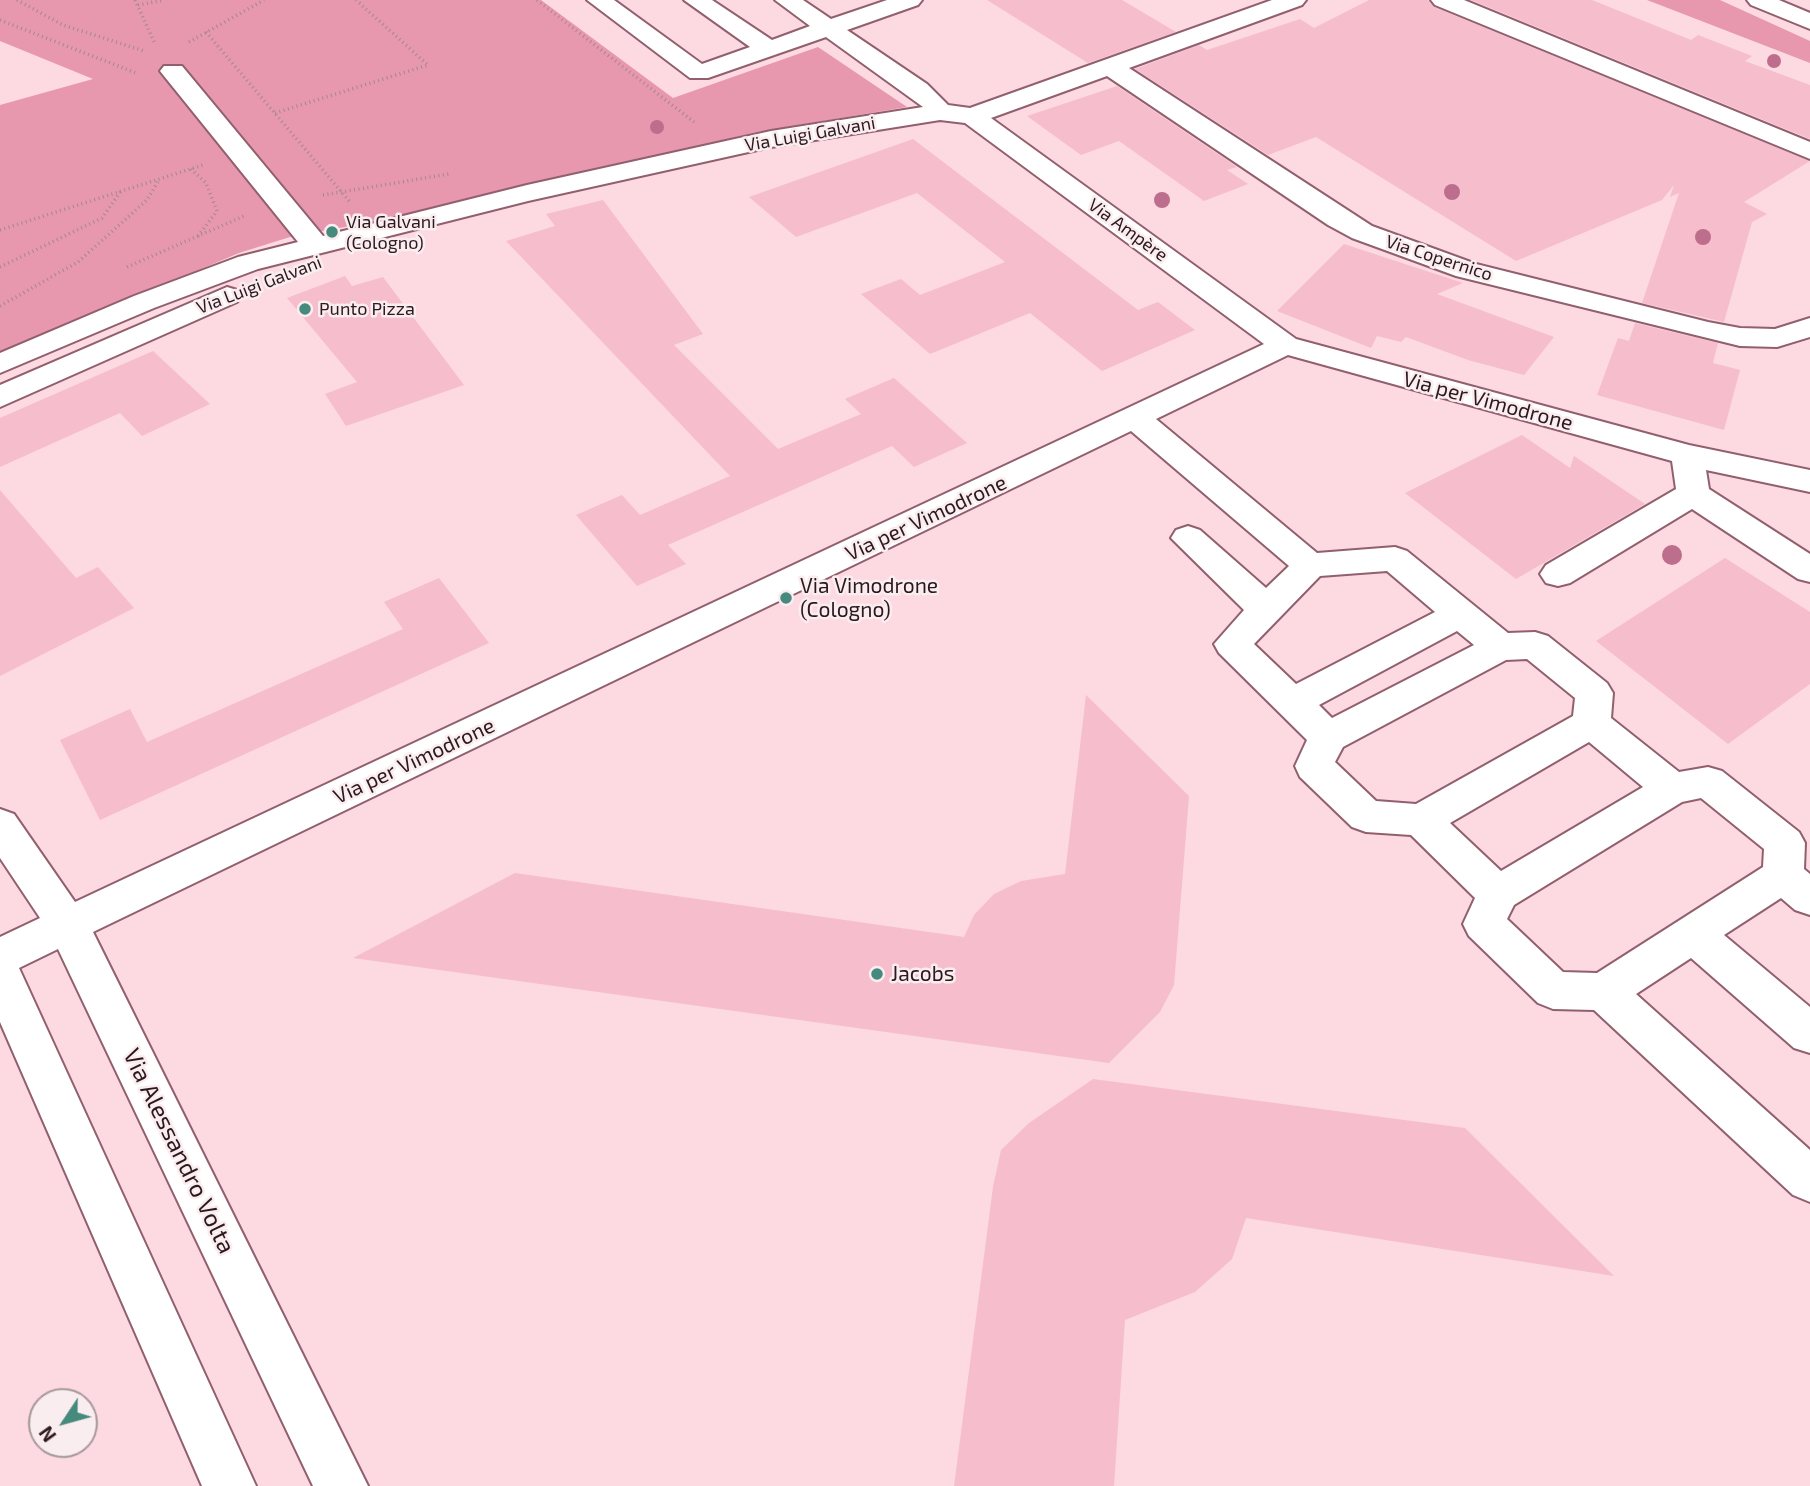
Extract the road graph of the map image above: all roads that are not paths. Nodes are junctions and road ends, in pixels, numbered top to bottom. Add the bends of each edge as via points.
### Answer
1 (599, 0) edge
2 (696, 0) edge
3 (786, 0) edge
4 (910, 0) edge
5 (1294, 0) edge
6 (1443, 0) edge
7 (1759, 0) edge
8 (1810, 22) edge
9 (827, 28) junction
10 (768, 48) junction
11 (1110, 66) junction
12 (173, 71) dead end
13 (940, 112) junction
14 (972, 116) junction
15 (1810, 151) edge
16 (527, 193) junction
17 (315, 244) junction
18 (1810, 327) edge
19 (1285, 345) junction
20 (0, 364) edge
21 (0, 397) edge
22 (1135, 418) junction
23 (1687, 455) junction
24 (1810, 481) edge
25 (1693, 494) junction
26 (1188, 538) dead end
27 (1310, 565) junction
28 (1810, 570) edge
29 (1558, 575) dead end
30 (1266, 609) junction
31 (1460, 614) junction
32 (1500, 647) junction
33 (1293, 702) junction
34 (1591, 723) junction
35 (1328, 737) junction
36 (1672, 789) junction
37 (1421, 820) junction
38 (0, 825) edge
39 (1796, 886) edge
40 (1498, 894) junction
41 (68, 925) junction
42 (1693, 934) junction
43 (0, 957) edge
44 (0, 972) edge
45 (1604, 992) junction
46 (1810, 1034) edge
47 (1810, 1180) edge
48 (229, 1486) edge
49 (341, 1486) edge

1 - 10 street via 699,73
2 - 10 street
3 - 9 street
4 - 9 street
5 - 11 street
6 - 15 street
7 - 8 street
9 - 10 street
9 - 13 street via 918,89
11 - 14 street
11 - 18 street, Via Copernico via 1338,219 1375,237 1466,270 1709,331 1777,338
12 - 17 street
13 - 14 street, Via Luigi Galvani
13 - 16 street, Via Luigi Galvani via 771,139
14 - 19 street, Via Ampère
16 - 17 street, Via Luigi Galvani
16 - 21 street, Via Luigi Galvani via 266,280
17 - 20 street, Via Luigi Galvani via 195,281
19 - 22 street, Via per Vimodrone
19 - 23 street, Via per Vimodrone
22 - 27 street
22 - 41 street, Via per Vimodrone
23 - 24 street, Via per Vimodrone
23 - 25 street
25 - 28 street
25 - 29 street
26 - 30 street
27 - 30 street
27 - 31 street via 1395,559
30 - 33 street via 1231,644
31 - 32 street
31 - 33 street
32 - 34 street via 1535,645 1594,693
32 - 35 street
33 - 35 street
34 - 36 street
34 - 37 street
35 - 37 street via 1314,766 1366,816
36 - 39 street via 1708,782 1785,843
36 - 40 street
37 - 40 street
38 - 41 street, Via Alessandro Volta
39 - 42 street
40 - 45 street via 1484,924 1553,990
41 - 43 street, Via per Vimodrone
41 - 49 street, Via Alessandro Volta
42 - 45 street
42 - 46 street
44 - 48 street
45 - 47 street

